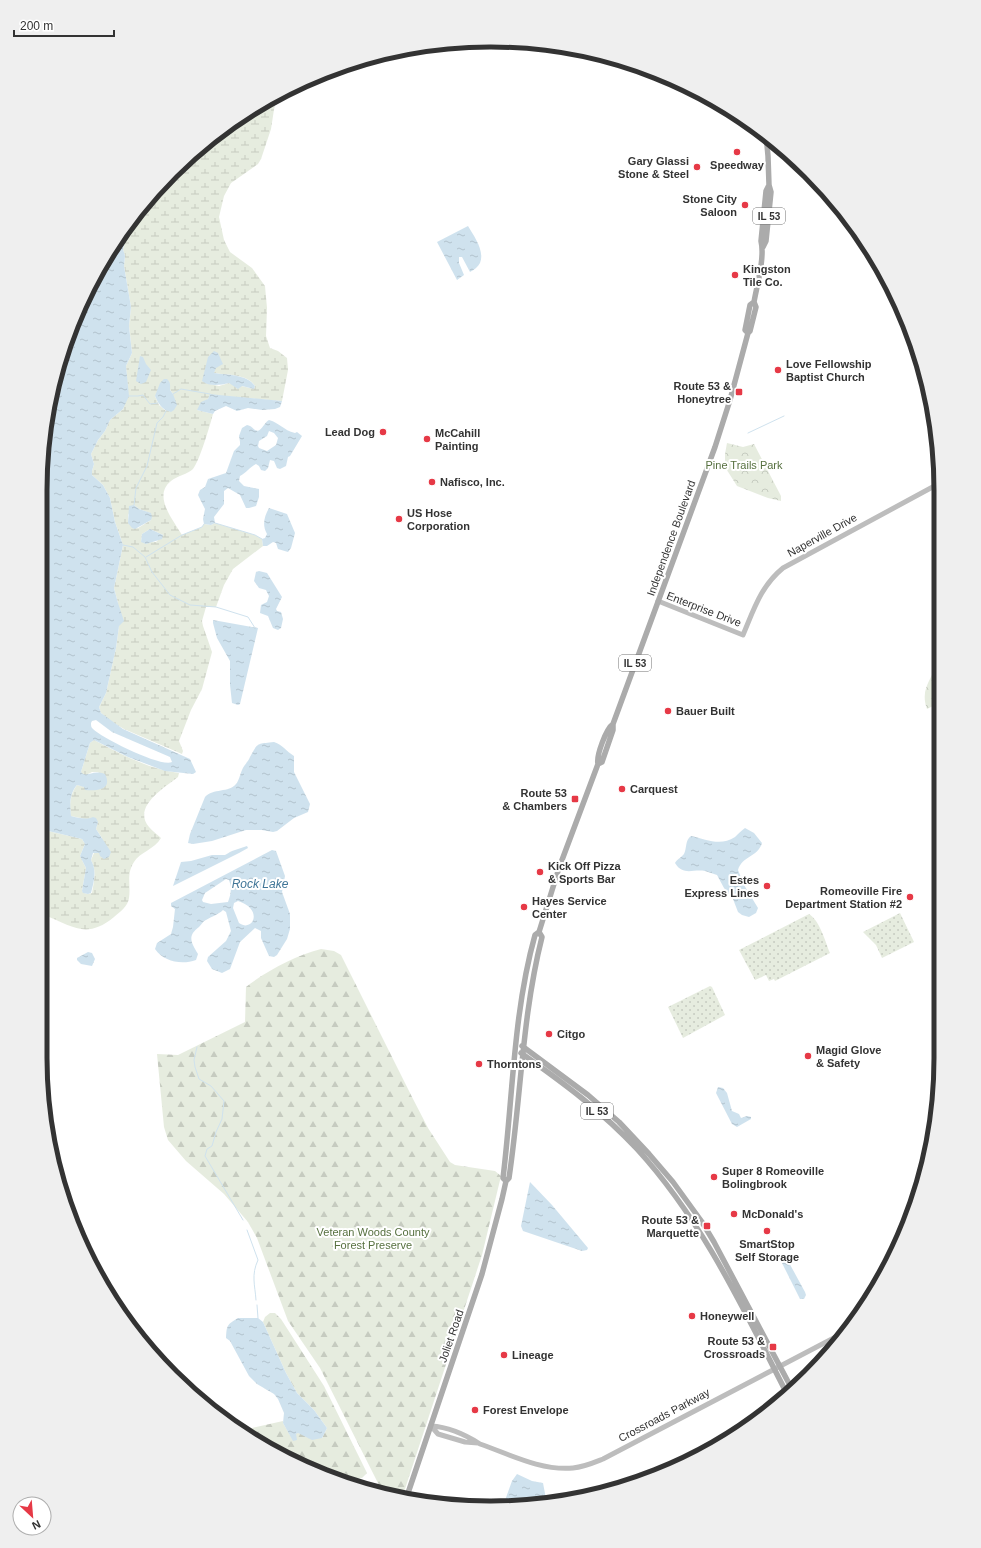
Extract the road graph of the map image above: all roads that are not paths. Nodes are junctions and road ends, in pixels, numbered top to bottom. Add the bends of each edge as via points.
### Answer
1 (767, 144) edge
2 (934, 486) edge
3 (658, 601) junction
4 (743, 635) joint
5 (539, 932) junction
6 (516, 1043) junction
7 (524, 1048) junction
8 (516, 1050) junction
9 (523, 1055) junction
10 (506, 1180) junction
11 (833, 1338) edge
12 (781, 1366) junction
13 (774, 1369) junction
14 (790, 1384) edge
15 (785, 1389) edge
16 (431, 1426) junction
17 (408, 1493) edge

1 - 3 main road, Independence Boulevard / IL 53 via 769,185 766,191 762,247 754,302 750,305 746,330 748,333 720,434
2 - 4 street, Naperville Drive via 783,568 766,584
3 - 4 street, Enterprise Drive
3 - 5 main road, Independence Boulevard / IL 53 via 613,724 602,762 598,764 559,868
5 - 6 main road, Independence Boulevard / IL 53 via 534,935 526,969
5 - 7 main road, Independence Boulevard / IL 53 via 542,937 530,993
6 - 7 main road, IL 53
6 - 8 main road, Independence Boulevard / IL 53
7 - 9 main road, Joliet Road
7 - 12 main road, IL 53 via 602,1105 659,1165 706,1229
8 - 9 main road, IL 53
8 - 10 main road, Joliet Road via 503,1178
9 - 10 main road, Joliet Road via 513,1151 509,1178
9 - 13 main road, IL 53 via 566,1086 607,1121 636,1148 662,1178 714,1255
10 - 16 main road, Joliet Road via 482,1274
11 - 12 street, Crossroads Parkway
12 - 13 street, Crossroads Parkway
12 - 14 main road, IL 53
13 - 15 main road, IL 53
13 - 16 street, Crossroads Parkway via 588,1465 574,1468 542,1466 480,1444 438,1434
16 - 17 main road, Joliet Road

